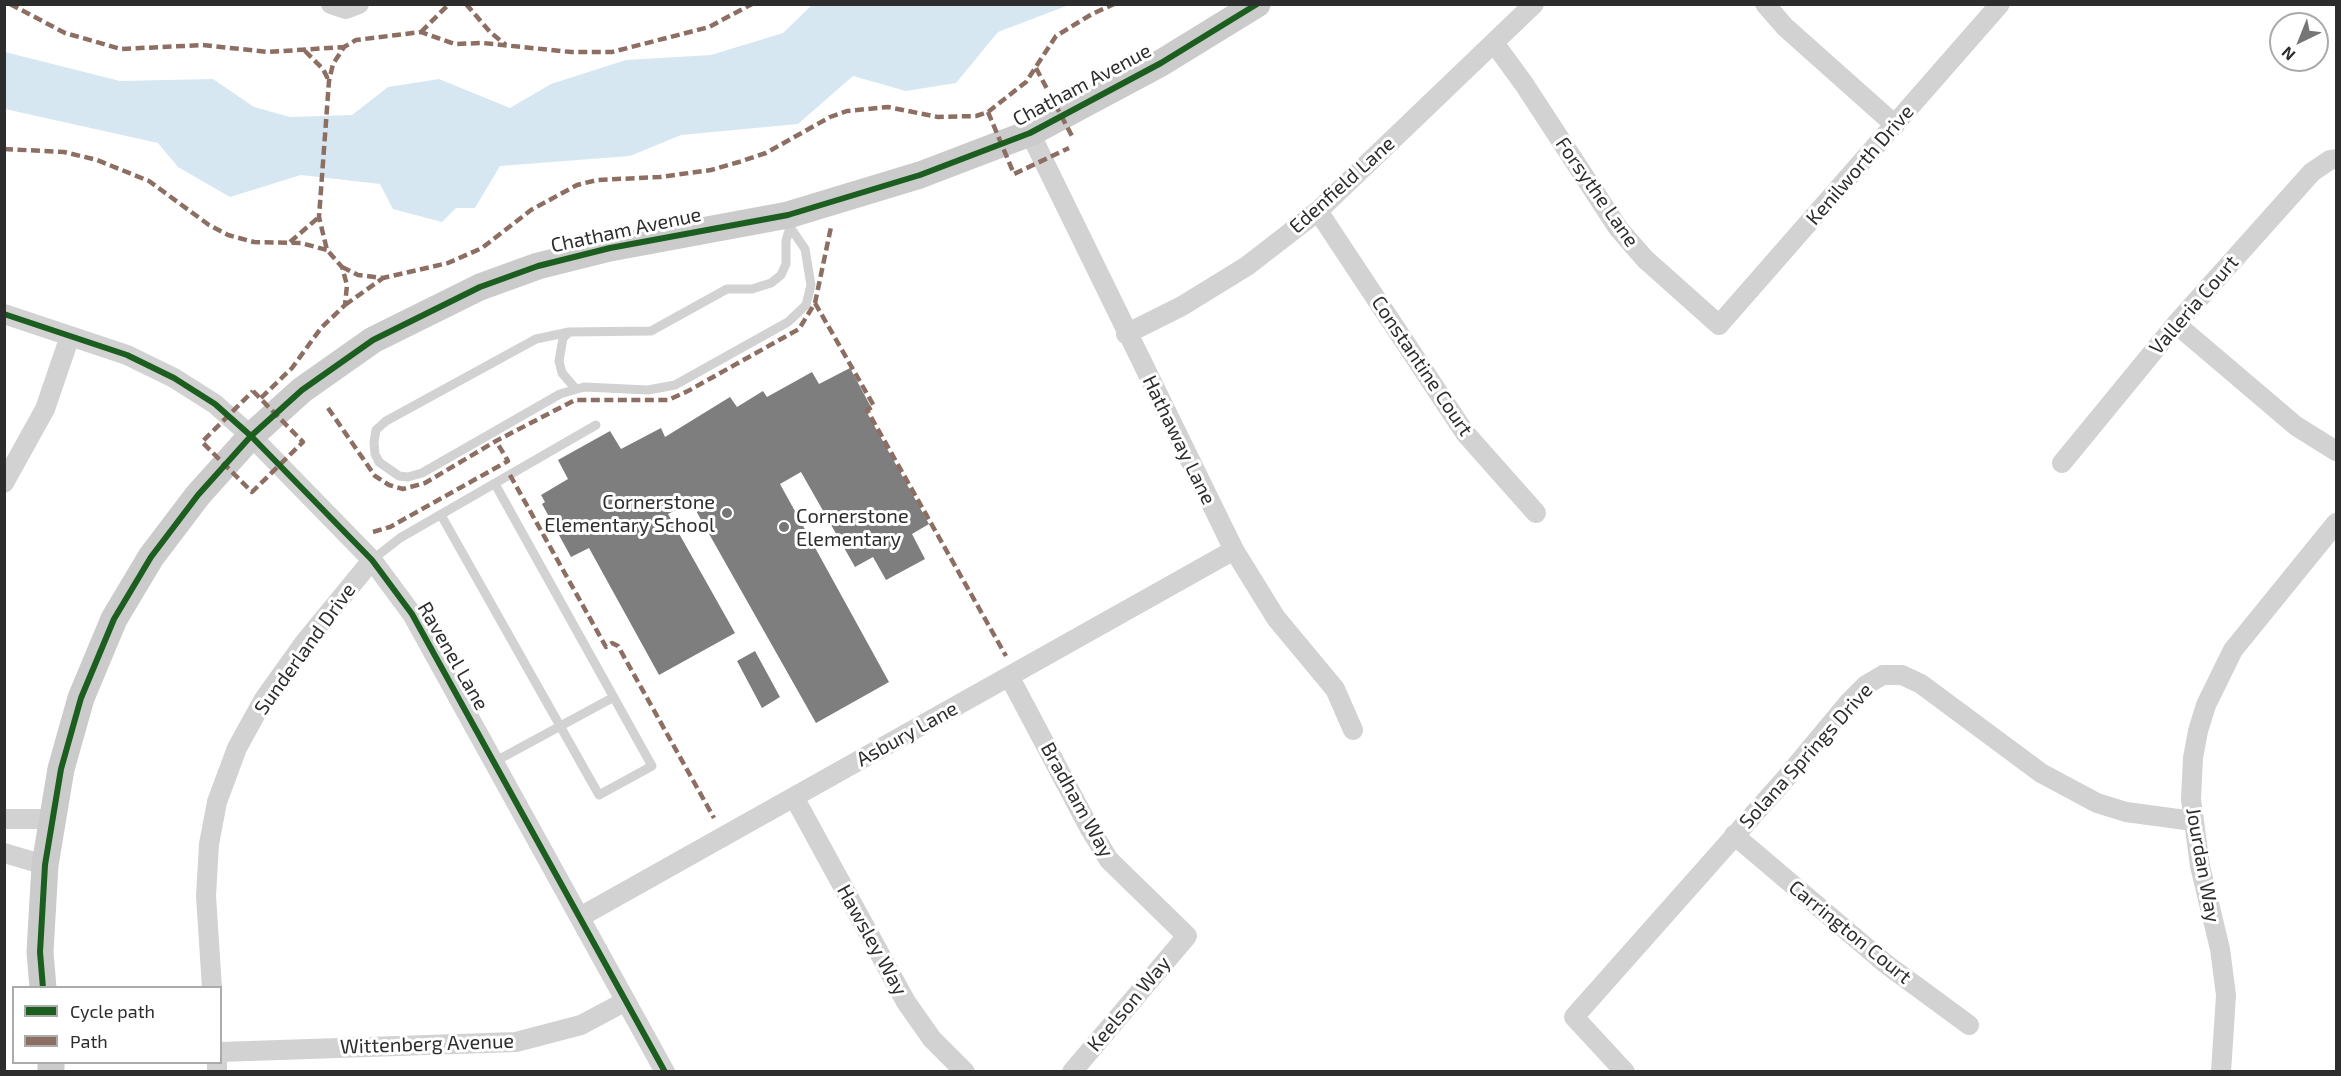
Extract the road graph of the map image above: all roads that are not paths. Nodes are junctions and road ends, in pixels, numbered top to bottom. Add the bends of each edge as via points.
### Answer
1 (331, 4) edge
2 (358, 4) edge
3 (1257, 4) edge
4 (1534, 4) edge
5 (1765, 4) edge
6 (2000, 4) edge
7 (1494, 43) junction
8 (1895, 125) junction
9 (1030, 133) junction
10 (2337, 159) edge
11 (1318, 211) junction
12 (789, 221) junction
13 (4, 314) edge
14 (2176, 324) junction
15 (1719, 326) joint
16 (569, 332) junction
17 (1126, 334) junction
18 (70, 336) junction
19 (575, 388) junction
20 (597, 425) dead end
21 (251, 436) junction
22 (2337, 451) edge
23 (2062, 463) dead end
24 (4, 483) edge
25 (495, 484) junction
26 (1536, 513) dead end
27 (441, 514) junction
28 (2337, 523) edge
29 (1233, 550) junction
30 (372, 560) junction
31 (1009, 676) junction
32 (614, 697) junction
33 (560, 726) junction
34 (1353, 730) dead end
35 (494, 762) junction
36 (794, 797) junction
37 (4, 819) edge
38 (51, 819) junction
39 (2193, 821) junction
40 (1734, 835) junction
41 (4, 853) edge
42 (45, 865) junction
43 (580, 917) junction
44 (1187, 936) joint
45 (43, 986) edge
46 (212, 986) edge
47 (626, 1001) junction
48 (1969, 1025) dead end
49 (222, 1052) edge
50 (666, 1071) edge
51 (965, 1071) edge
52 (1072, 1071) edge
53 (1625, 1071) edge
54 (2221, 1071) edge

1 - 2 street via 346,9
3 - 9 street, Chatham Avenue via 1161,63
4 - 7 street, Edenfield Lane
5 - 8 street via 1785,27
6 - 8 street, Kenilworth Drive
7 - 11 street, Edenfield Lane
7 - 15 street, Forsythe Lane via 1618,228 1645,259
8 - 15 street, Kenilworth Drive
9 - 12 street, Chatham Avenue
9 - 17 street, Hathaway Lane
10 - 14 street, Valleria Court via 2312,172
11 - 17 street, Edenfield Lane via 1247,266 1182,306
11 - 26 street, Constantine Court via 1466,433
12 - 16 lane via 786,264 781,276 761,288 727,289 651,331
12 - 19 lane via 805,249 811,285 806,305 788,322 675,385 648,390
12 - 21 street, Chatham Avenue via 610,248 538,266 480,287 373,340 302,390
13 - 18 street, Ravenel Lane
14 - 22 street via 2296,426
14 - 23 street, Valleria Court
16 - 19 lane via 563,338 559,361 562,373
16 - 19 lane via 536,339 386,421 376,430 375,454 387,470 408,477 422,473 547,400
17 - 29 street, Hathaway Lane
18 - 21 street, Ravenel Lane via 127,355 174,378 215,404
18 - 24 street via 45,409
20 - 25 lane
21 - 30 street, Ravenel Lane
21 - 38 street, Chatham Avenue via 198,495 151,557 114,619 81,698
25 - 27 lane
25 - 32 lane
27 - 30 lane
27 - 33 lane
28 - 39 street, Jourdan Way via 2254,620 2221,671 2206,705 2195,749
29 - 31 street, Asbury Lane
29 - 34 street, Hathaway Lane via 1276,618 1335,689
30 - 35 street, Ravenel Lane via 412,614
30 - 46 street, Sunderland Drive via 264,699 237,748 217,802 209,844 206,896
31 - 36 street, Asbury Lane
31 - 44 street, Bradham Way via 1110,861
32 - 33 lane
32 - 33 lane via 652,766 598,795
33 - 35 lane
35 - 43 street, Ravenel Lane
36 - 43 street, Asbury Lane
36 - 51 street, Hawsley Way via 906,1002 932,1038
37 - 38 street
38 - 42 street, Chatham Avenue
39 - 40 street, Solana Springs Drive via 2126,813 2068,789 1921,684 1902,675 1883,675 1866,685
39 - 54 street, Jourdan Way via 2226,994
40 - 48 street, Carrington Court via 1886,964
40 - 53 street, Solana Springs Drive via 1574,1017
41 - 42 street
42 - 45 street, Chatham Avenue via 40,952
43 - 47 street, Ravenel Lane
44 - 52 street, Keelson Way
47 - 49 street, Wittenberg Avenue via 581,1025 516,1042
47 - 50 street, Ravenel Lane

